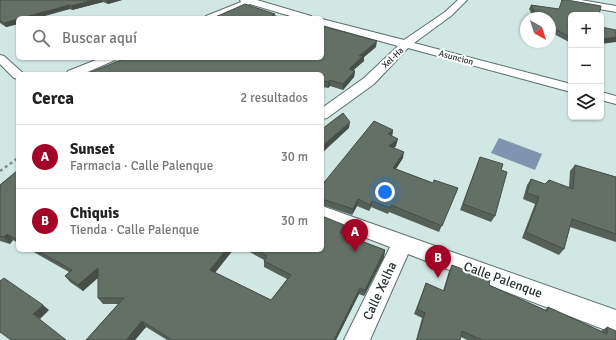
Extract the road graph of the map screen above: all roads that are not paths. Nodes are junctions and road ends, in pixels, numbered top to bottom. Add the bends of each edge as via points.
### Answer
1 (463, 0) edge
2 (566, 0) edge
3 (249, 1) edge
4 (615, 6) edge
5 (214, 16) edge
6 (301, 16) edge
7 (324, 23) edge
8 (406, 44) junction
9 (0, 58) edge
10 (106, 60) edge
11 (77, 72) edge
12 (16, 73) edge
13 (568, 87) edge
14 (604, 97) edge
15 (616, 100) edge
16 (324, 114) edge
17 (324, 214) edge
18 (403, 242) junction
19 (616, 322) edge
20 (357, 340) edge

1 - 8 street, Xel-Ha
2 - 4 street
3 - 5 street
3 - 6 street
7 - 8 street, Asuncion
8 - 13 street, Asuncion
8 - 16 street, Xel-Ha via 369,81
9 - 12 street
10 - 11 street
14 - 15 street
17 - 18 street, Calle Palenque
18 - 19 street, Calle Palenque
18 - 20 street, Calle Xelha

